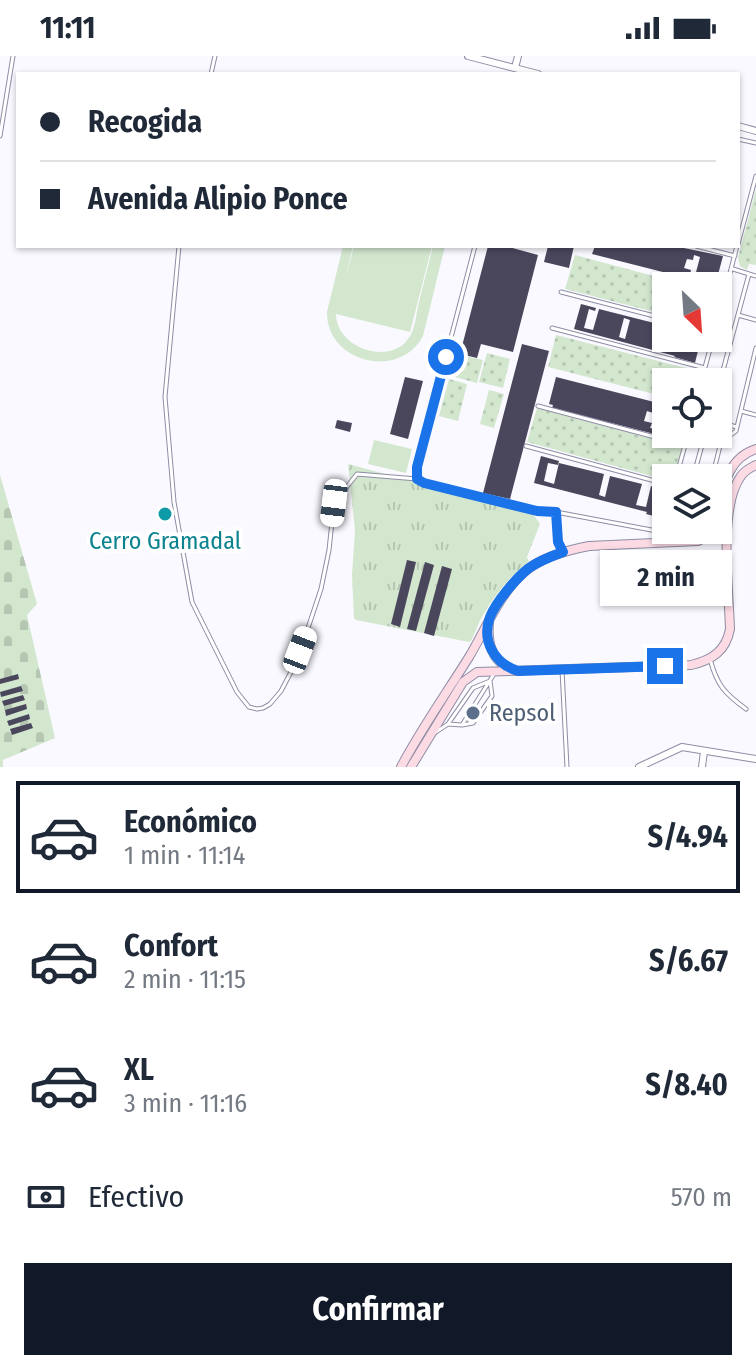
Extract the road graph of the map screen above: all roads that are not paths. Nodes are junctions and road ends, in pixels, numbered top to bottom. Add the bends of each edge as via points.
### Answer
1 (13, 56) edge
2 (468, 56) edge
3 (518, 56) edge
4 (515, 68) junction
5 (530, 72) edge
6 (0, 136) edge
7 (756, 176) edge
8 (740, 237) edge
9 (179, 248) edge
10 (474, 248) edge
11 (704, 248) edge
12 (737, 248) edge
13 (735, 256) junction
14 (731, 269) junction
15 (730, 272) edge
16 (749, 274) junction
17 (756, 276) edge
18 (561, 292) dead end
19 (652, 315) edge
20 (738, 315) junction
21 (756, 320) edge
22 (552, 328) dead end
23 (756, 348) edge
24 (709, 352) edge
25 (705, 368) joint
26 (724, 368) edge
27 (538, 406) dead end
28 (741, 411) junction
29 (756, 415) edge
30 (732, 426) edge
31 (737, 427) junction
32 (732, 434) edge
33 (652, 436) edge
34 (526, 446) dead end
35 (756, 449) edge
36 (756, 465) edge
37 (732, 466) edge
38 (417, 479) junction
39 (652, 480) edge
40 (556, 512) junction
41 (652, 530) edge
42 (652, 543) edge
43 (721, 544) edge
44 (726, 549) junction
45 (563, 552) junction
46 (490, 618) junction
47 (710, 659) junction
48 (562, 670) junction
49 (496, 671) junction
50 (518, 671) junction
51 (490, 681) junction
52 (746, 709) dead end
53 (448, 724) junction
54 (462, 725) junction
55 (426, 733) junction
56 (704, 751) junction
57 (752, 758) edge
58 (653, 764) edge
59 (401, 767) edge
60 (411, 767) edge
61 (567, 767) edge
62 (639, 767) edge
63 (702, 767) edge
64 (748, 767) edge

1 - 6 lane
2 - 4 street
3 - 4 street
4 - 5 street
7 - 8 lane
9 - 38 lane via 165,397 174,502 192,602 249,707 270,704 291,672 321,589 334,503 341,493 357,474
10 - 38 lane
11 - 13 lane
12 - 13 lane
13 - 14 lane
14 - 15 lane
14 - 16 lane
16 - 17 lane
16 - 20 lane
18 - 19 lane
20 - 21 lane
20 - 26 lane
22 - 25 lane
23 - 28 lane
24 - 25 lane
27 - 33 lane
28 - 29 lane
28 - 31 lane
30 - 31 lane
31 - 32 lane
34 - 39 lane
35 - 37 main road
36 - 44 main road via 735,486
38 - 40 lane
40 - 41 lane
40 - 45 lane
42 - 45 main road
43 - 44 main road
44 - 47 main road via 730,629 724,646
45 - 46 main road via 529,568
46 - 50 main road via 488,638 494,655
46 - 55 main road
47 - 48 main road via 691,665
47 - 52 lane via 718,684
48 - 50 main road
48 - 61 lane
49 - 50 main road
49 - 51 lane
49 - 55 main road via 477,672 463,682
51 - 53 lane via 473,688
51 - 54 lane
51 - 54 lane via 492,696 473,723
53 - 54 lane
53 - 55 lane
55 - 59 main road
55 - 60 main road
56 - 57 street
56 - 58 street via 682,747
56 - 63 street
57 - 64 street
58 - 62 street

